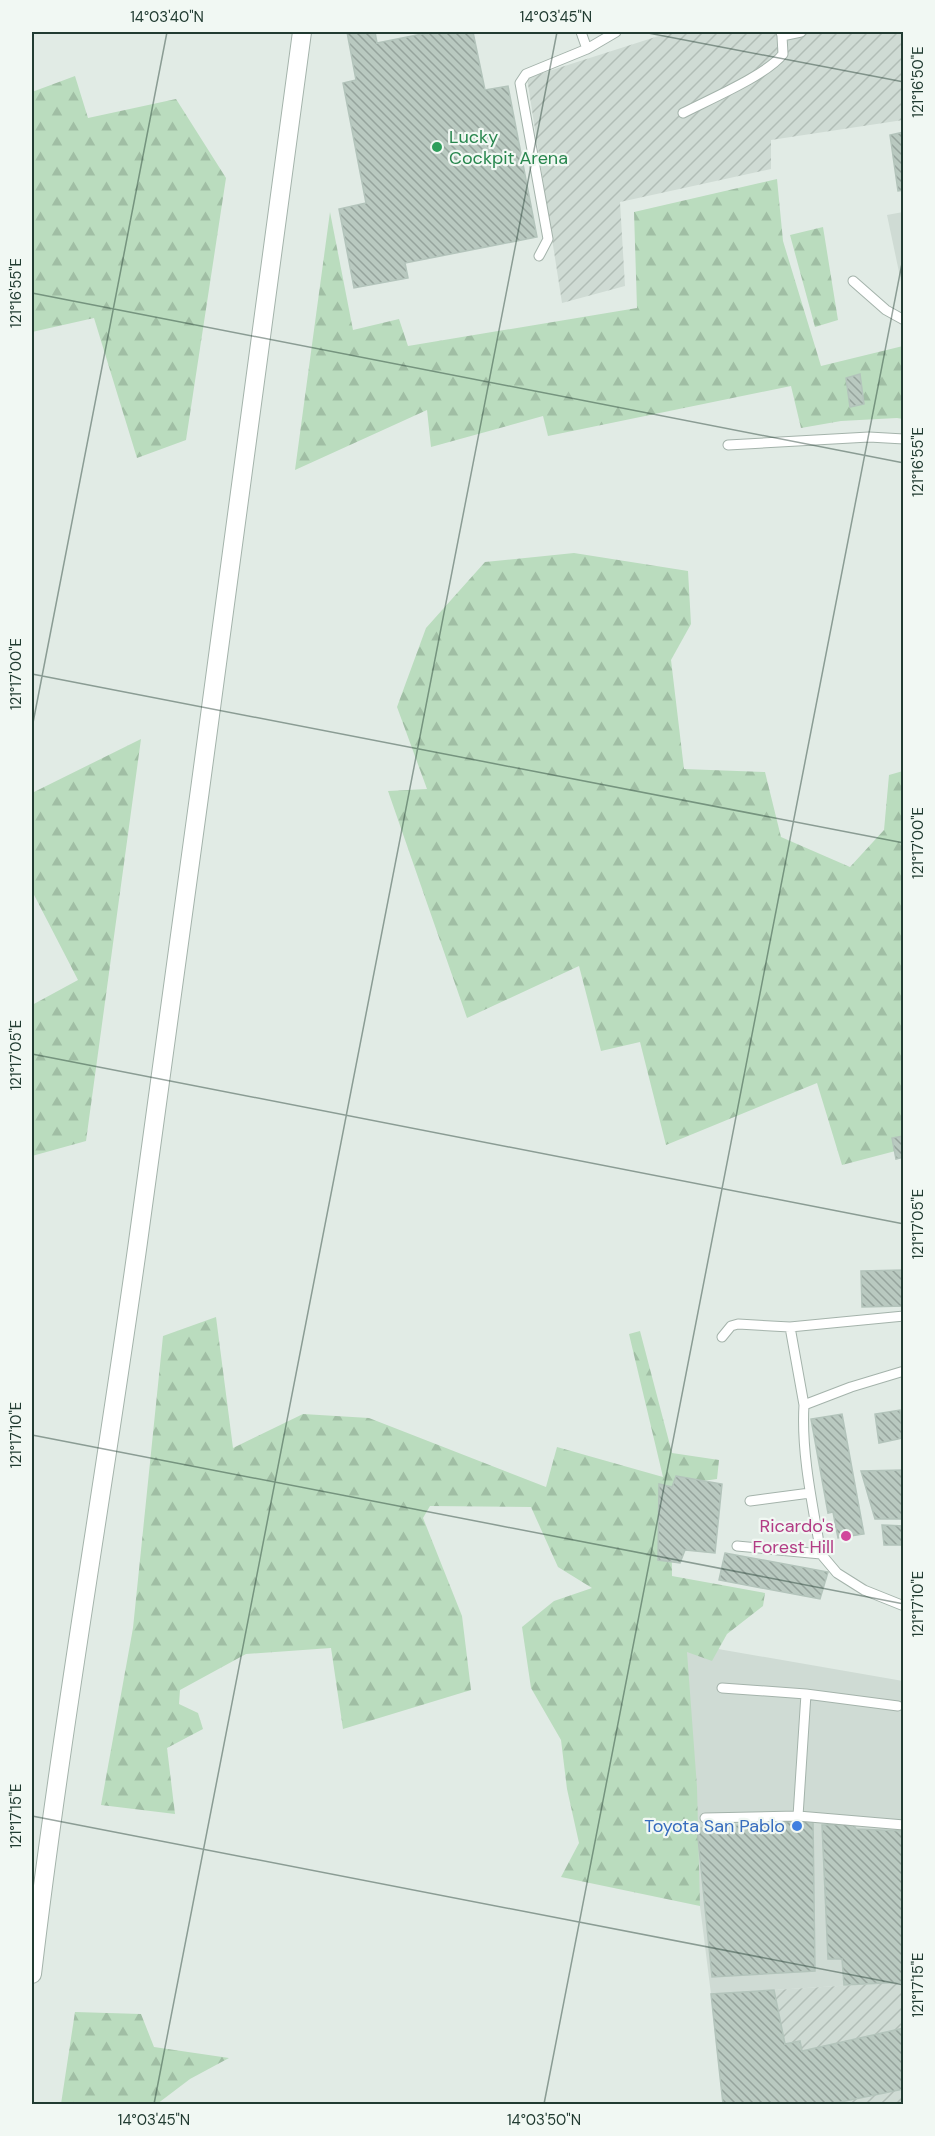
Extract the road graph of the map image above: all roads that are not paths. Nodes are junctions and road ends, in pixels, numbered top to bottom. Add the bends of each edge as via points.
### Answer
1 (302, 32) edge
2 (581, 32) edge
3 (616, 32) edge
4 (801, 32) edge
5 (781, 34) edge
6 (587, 50) junction
7 (683, 113) dead end
8 (539, 256) dead end
9 (853, 281) dead end
10 (903, 320) edge
11 (903, 439) edge
12 (728, 445) dead end
13 (903, 1316) edge
14 (790, 1328) junction
15 (722, 1337) dead end
16 (903, 1371) edge
17 (804, 1405) junction
18 (810, 1493) junction
19 (750, 1501) dead end
20 (737, 1546) dead end
21 (821, 1554) junction
22 (903, 1606) edge
23 (722, 1688) dead end
24 (806, 1695) junction
25 (898, 1706) dead end
26 (798, 1816) junction
27 (705, 1818) dead end
28 (903, 1826) edge
29 (34, 1926) edge
30 (32, 1974) edge

1 - 29 street via 115,1407
2 - 6 lane
3 - 6 lane
4 - 5 lane
5 - 7 lane via 783,54 779,60
6 - 8 lane via 537,68 520,83 548,239
9 - 10 lane
11 - 12 lane via 869,437
13 - 14 lane
14 - 15 lane via 738,1323
14 - 17 lane
16 - 17 lane
17 - 18 lane
18 - 19 lane
18 - 21 lane
20 - 21 lane
21 - 22 lane via 837,1573 864,1590
23 - 24 lane
24 - 25 lane
24 - 26 lane
26 - 27 lane
26 - 28 lane
29 - 30 street

